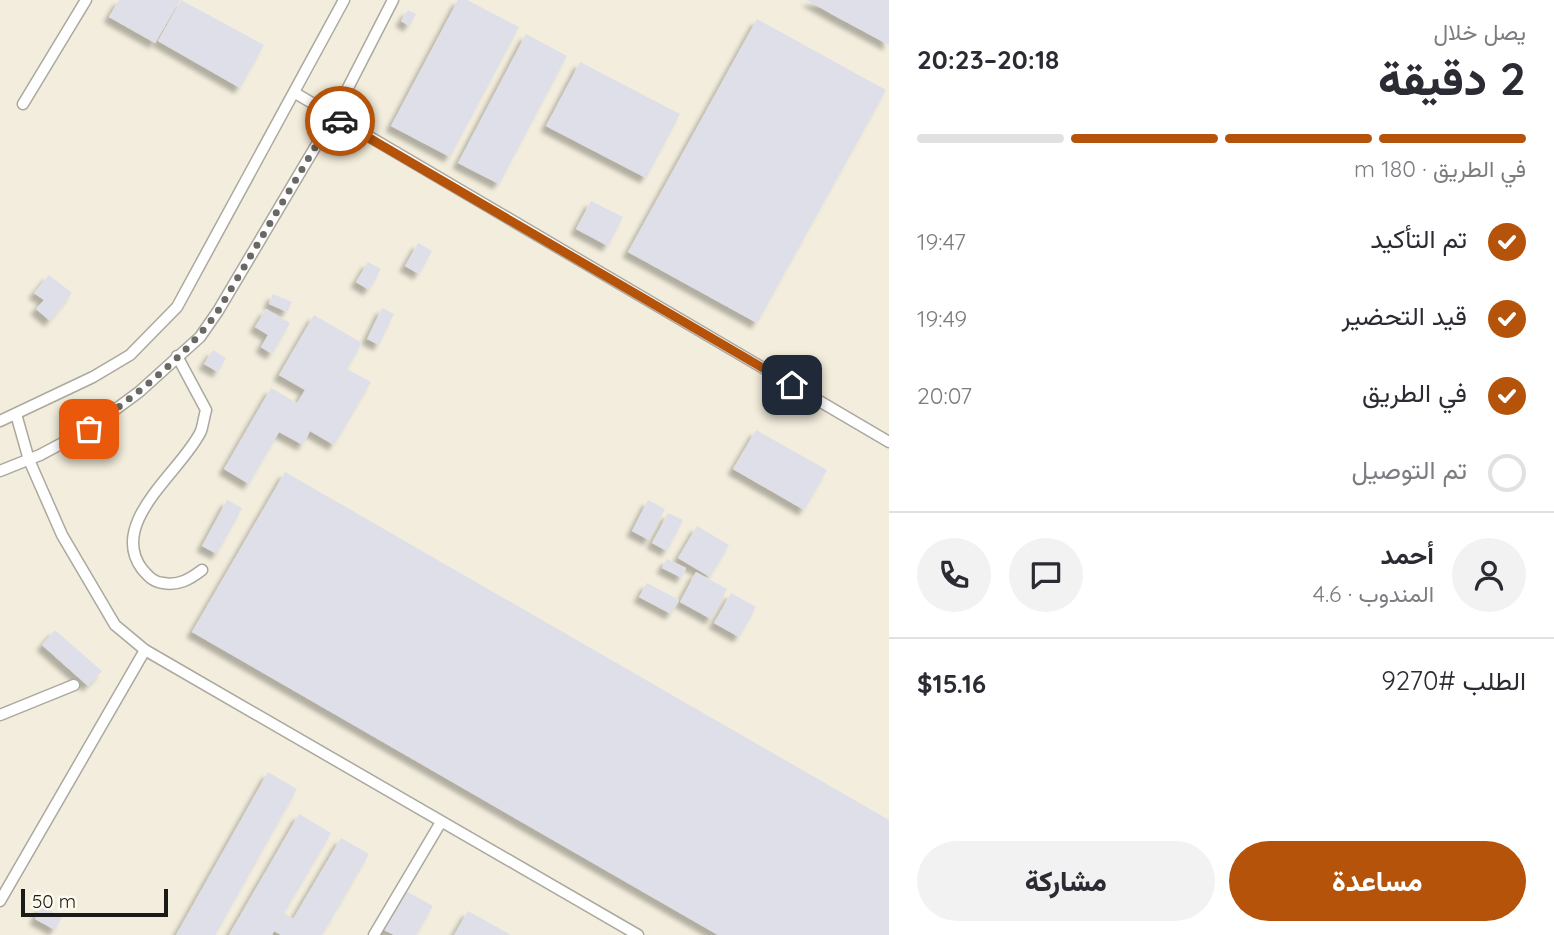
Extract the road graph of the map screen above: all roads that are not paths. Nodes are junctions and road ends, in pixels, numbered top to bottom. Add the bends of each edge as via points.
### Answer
1 (86, 0) edge
2 (344, 0) edge
3 (391, 1) edge
4 (295, 93) junction
5 (23, 104) dead end
6 (333, 117) junction
7 (177, 356) junction
8 (16, 414) junction
9 (0, 421) edge
10 (889, 442) edge
11 (29, 460) junction
12 (0, 471) edge
13 (202, 570) dead end
14 (145, 650) junction
15 (75, 685) dead end
16 (0, 715) edge
17 (441, 822) junction
18 (0, 901) edge
19 (374, 935) edge
20 (638, 935) edge

1 - 5 lane
2 - 4 lane
3 - 6 lane
4 - 6 lane
4 - 8 lane via 177,307 130,355
6 - 7 lane via 218,311 200,337
6 - 10 lane
7 - 11 lane via 89,429
7 - 13 lane via 206,410 201,430 139,519 133,534 134,558 157,582 187,582
8 - 9 lane
8 - 11 lane
11 - 12 lane
11 - 14 lane via 62,535 115,625
14 - 17 lane
14 - 18 lane
15 - 16 lane
17 - 19 lane
17 - 20 lane

